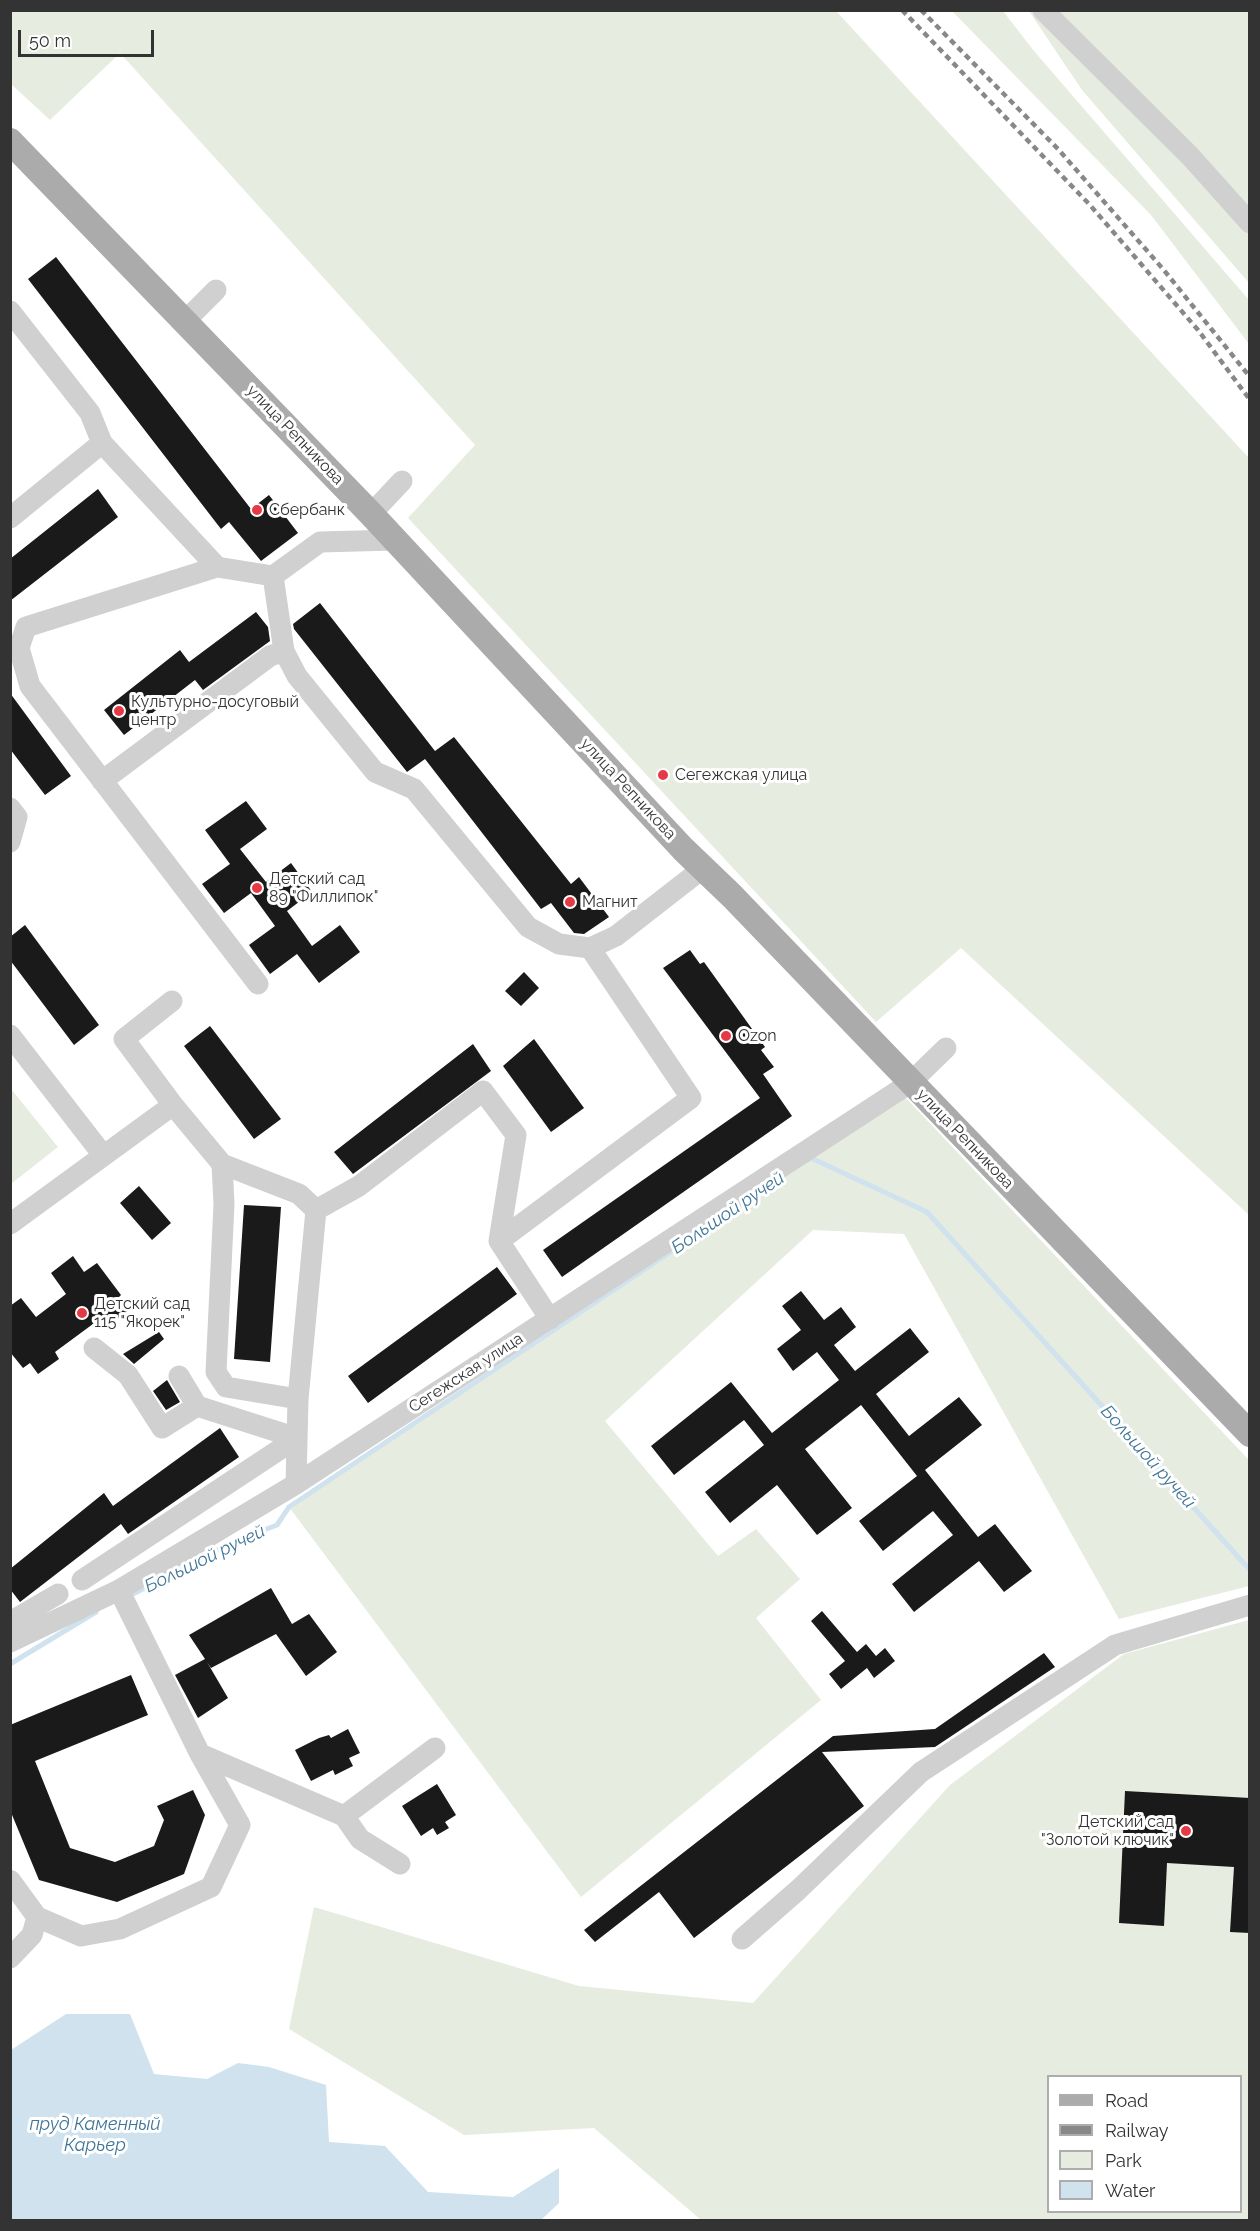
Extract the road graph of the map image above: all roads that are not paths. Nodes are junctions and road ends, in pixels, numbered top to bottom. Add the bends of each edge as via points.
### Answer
1 (1044, 10) edge
2 (10, 141) edge
3 (1250, 223) edge
4 (216, 290) dead end
5 (10, 311) edge
6 (184, 322) junction
7 (102, 443) junction
8 (402, 481) dead end
9 (371, 514) junction
10 (10, 518) edge
11 (395, 540) junction
12 (216, 567) junction
13 (273, 576) junction
14 (284, 651) junction
15 (102, 780) junction
16 (10, 808) edge
17 (10, 842) edge
18 (702, 868) junction
19 (590, 948) junction
20 (258, 984) dead end
21 (172, 1001) dead end
22 (10, 1035) edge
23 (946, 1048) dead end
24 (910, 1083) junction
25 (173, 1105) junction
26 (103, 1155) junction
27 (222, 1164) junction
28 (316, 1210) junction
29 (10, 1224) edge
30 (499, 1241) junction
31 (550, 1318) junction
32 (94, 1348) dead end
33 (179, 1376) dead end
34 (298, 1399) junction
35 (196, 1406) junction
36 (1250, 1434) edge
37 (297, 1438) junction
38 (296, 1484) junction
39 (82, 1581) dead end
40 (119, 1590) junction
41 (58, 1594) dead end
42 (1250, 1605) edge
43 (10, 1622) edge
44 (10, 1642) edge
45 (435, 1748) dead end
46 (200, 1754) junction
47 (344, 1816) junction
48 (400, 1864) dead end
49 (10, 1880) edge
50 (38, 1917) junction
51 (742, 1939) dead end
52 (10, 1958) edge

1 - 3 street via 1190,156
2 - 6 main road, улица Репникова
4 - 6 street
5 - 7 street via 90,413
6 - 9 main road, улица Репникова
7 - 10 street
7 - 12 street
8 - 9 street
9 - 11 main road, улица Репникова
11 - 13 street via 320,542
11 - 18 main road, улица Репникова
12 - 13 street
12 - 15 street via 26,627 19,648 30,686
13 - 14 street
14 - 15 street via 270,656
14 - 19 street via 297,676 375,772 414,789 528,927 560,944
15 - 20 street
16 - 17 street via 17,817
18 - 19 street via 615,936
18 - 24 main road, улица Репникова
19 - 30 street via 691,1098
21 - 25 street via 124,1039
22 - 26 street
23 - 24 street, Сегежская улица
24 - 31 street, Сегежская улица
24 - 36 main road, улица Репникова
25 - 26 street
25 - 27 street
26 - 29 street
27 - 28 street via 299,1194
27 - 34 street via 224,1204 216,1372 226,1387
28 - 30 street via 359,1186 483,1091 516,1135
28 - 34 street
30 - 31 street
31 - 38 street, Сегежская улица
32 - 35 street via 128,1375 162,1428
33 - 35 street
34 - 37 street
35 - 37 street
37 - 38 street
37 - 39 street
38 - 40 street, Сегежская улица
40 - 44 street, Сегежская улица
40 - 46 street
41 - 43 street
42 - 51 street via 1115,1645 921,1772
45 - 47 street
46 - 47 street
46 - 50 street via 240,1825 211,1887 120,1929 81,1936
47 - 48 street via 360,1839
49 - 50 street
50 - 52 street via 32,1935

